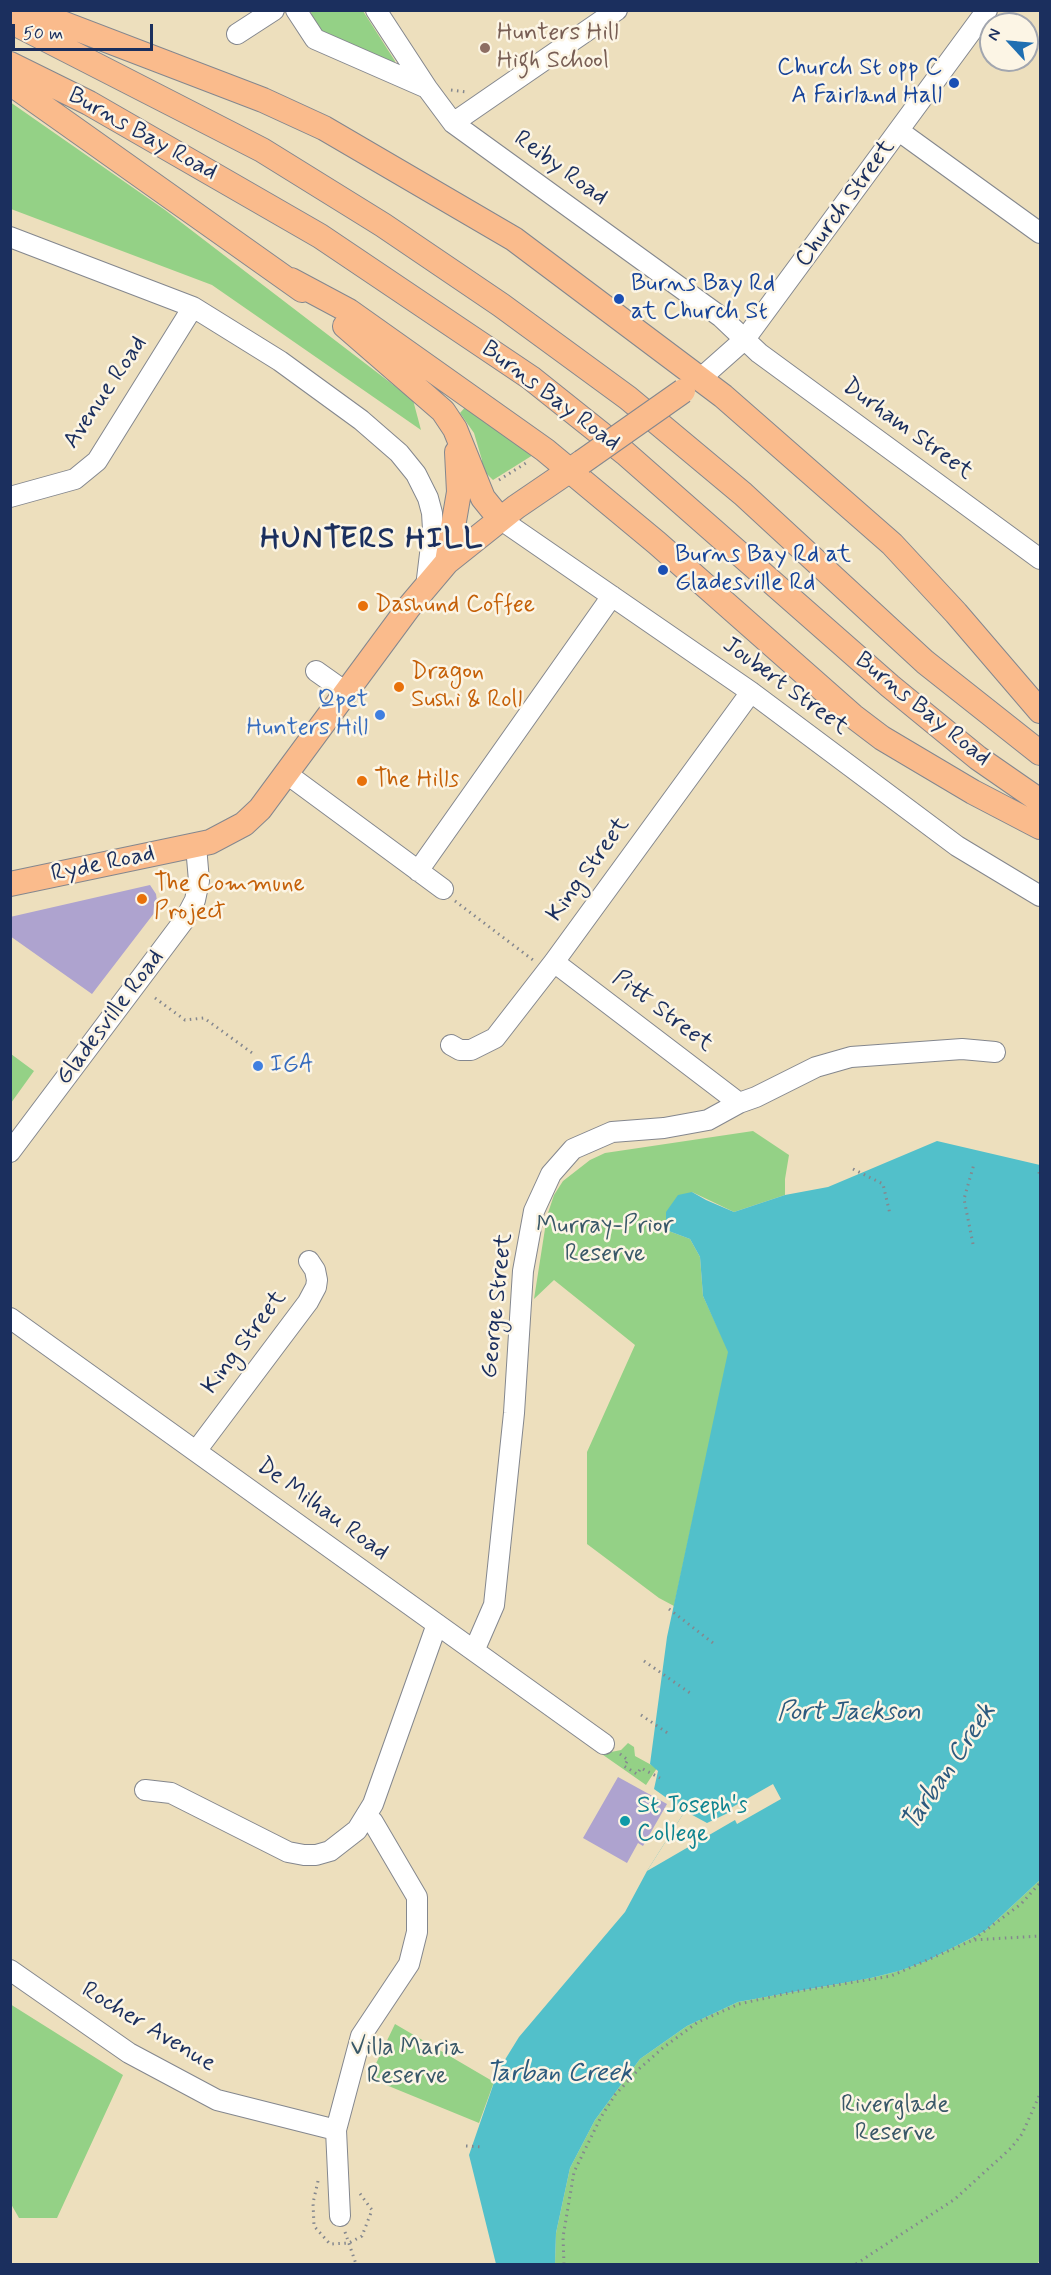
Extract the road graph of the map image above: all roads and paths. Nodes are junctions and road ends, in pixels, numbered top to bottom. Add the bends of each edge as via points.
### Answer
1 (28, 10) edge
2 (274, 10) edge
3 (296, 10) edge
4 (376, 10) edge
5 (617, 10) edge
6 (987, 10) edge
7 (10, 21) edge
8 (237, 34) dead end
9 (10, 64) edge
10 (10, 83) edge
11 (427, 88) junction
12 (453, 123) junction
13 (899, 131) junction
14 (1041, 233) edge
15 (10, 237) edge
16 (291, 280) junction
17 (194, 307) junction
18 (745, 339) junction
19 (692, 385) junction
20 (455, 429) junction
21 (529, 461) dead end
22 (576, 466) junction
23 (493, 482) dead end
24 (10, 497) edge
25 (500, 519) junction
26 (1041, 559) edge
27 (447, 562) junction
28 (426, 587) junction
29 (612, 596) junction
30 (316, 671) dead end
31 (751, 692) junction
32 (347, 693) junction
33 (1041, 711) edge
34 (1041, 753) edge
35 (287, 774) junction
36 (1041, 801) edge
37 (1041, 827) edge
38 (196, 846) junction
39 (418, 871) junction
40 (10, 884) edge
41 (443, 889) joint
42 (1041, 896) edge
43 (531, 958) dead end
44 (554, 962) junction
45 (155, 998) dead end
46 (451, 1045) dead end
47 (995, 1052) dead end
48 (255, 1055) dead end
49 (739, 1103) junction
50 (10, 1152) edge
51 (974, 1164) dead end
52 (853, 1169) dead end
53 (890, 1214) dead end
54 (973, 1244) dead end
55 (309, 1261) dead end
56 (10, 1318) edge
57 (196, 1451) junction
58 (669, 1609) dead end
59 (437, 1624) junction
60 (713, 1643) dead end
61 (474, 1651) junction
62 (644, 1661) dead end
63 (690, 1693) dead end
64 (641, 1715) dead end
65 (669, 1734) dead end
66 (604, 1744) joint
67 (660, 1778) dead end
68 (146, 1790) dead end
69 (369, 1820) junction
70 (1041, 1884) edge
71 (1041, 1936) edge
72 (973, 1940) junction
73 (10, 1970) edge
74 (1041, 2094) edge
75 (336, 2130) junction
76 (466, 2145) dead end
77 (483, 2148) dead end
78 (340, 2216) joint
79 (356, 2265) edge
80 (564, 2265) edge
81 (856, 2265) edge

1 - 19 main road via 263,100 367,151 514,239
2 - 8 street
3 - 11 street via 315,39
4 - 11 street, Reiby Road
5 - 12 street
6 - 13 street, Church Street
7 - 34 main road, Burns Bay Road via 262,150 501,305 628,398 743,494 925,662
9 - 36 main road, Burns Bay Road via 89,103 320,236 531,378 625,453 890,686 978,758
10 - 16 main road
11 - 12 street, Reiby Road
12 - 18 street, Reiby Road via 722,317
13 - 14 street
13 - 18 street, Church Street
15 - 17 street
16 - 20 main road via 428,395
16 - 22 main road via 349,311 545,450
17 - 24 street, Avenue Road via 97,461 75,478
17 - 28 street via 321,389 362,420 417,474 432,513
18 - 19 street, Church Street
18 - 26 street, Durham Street
19 - 22 main road, Church Street, bridge
19 - 33 main road via 723,396 892,544
20 - 25 main road via 483,498
20 - 27 main road via 459,492
21 - 23 path
22 - 25 main road, Church Street
22 - 37 main road via 853,716 882,738 973,792
25 - 27 main road, Church Street
25 - 29 street, Joubert Street
27 - 28 main road, Church Street
28 - 32 main road, Church Street
29 - 31 street, Joubert Street
29 - 39 street
30 - 32 street
31 - 42 street, Joubert Street via 957,846
31 - 44 street, King Street
32 - 35 main road
35 - 38 main road via 244,824
35 - 39 street
38 - 40 main road, Ryde Road
38 - 50 street, Gladesville Road via 199,881 190,910
39 - 41 street
41 - 43 path
44 - 46 street, King Street via 495,1038 471,1050
44 - 49 street, Pitt Street
45 - 48 path via 185,1020 204,1018
47 - 49 street, George Street via 962,1049 851,1057 816,1067
49 - 61 street, George Street via 708,1120 612,1132 573,1149 551,1174 534,1210 523,1271 514,1413 494,1605
51 - 54 path via 964,1199
52 - 53 path via 883,1184
55 - 57 street, King Street via 317,1280 308,1302
56 - 57 street, De Milhau Road
57 - 59 street, De Milhau Road
58 - 60 path
59 - 61 street, De Milhau Road
59 - 69 street
61 - 66 street, De Milhau Road
62 - 63 path
64 - 65 path
66 - 67 path via 628,1760 624,1766 637,1774 641,1768
68 - 69 street via 171,1793 288,1851 304,1855 330,1851
69 - 75 street via 417,1897 417,1932 409,1964 361,2036
70 - 72 path
71 - 72 path
72 - 80 path via 891,1976 739,2004 698,2022 664,2046 615,2096 574,2172 563,2237
73 - 75 street, Rocher Avenue via 129,2053 217,2100
74 - 81 path via 1011,2148 956,2199
75 - 78 street
76 - 77 path
78 - 79 path

